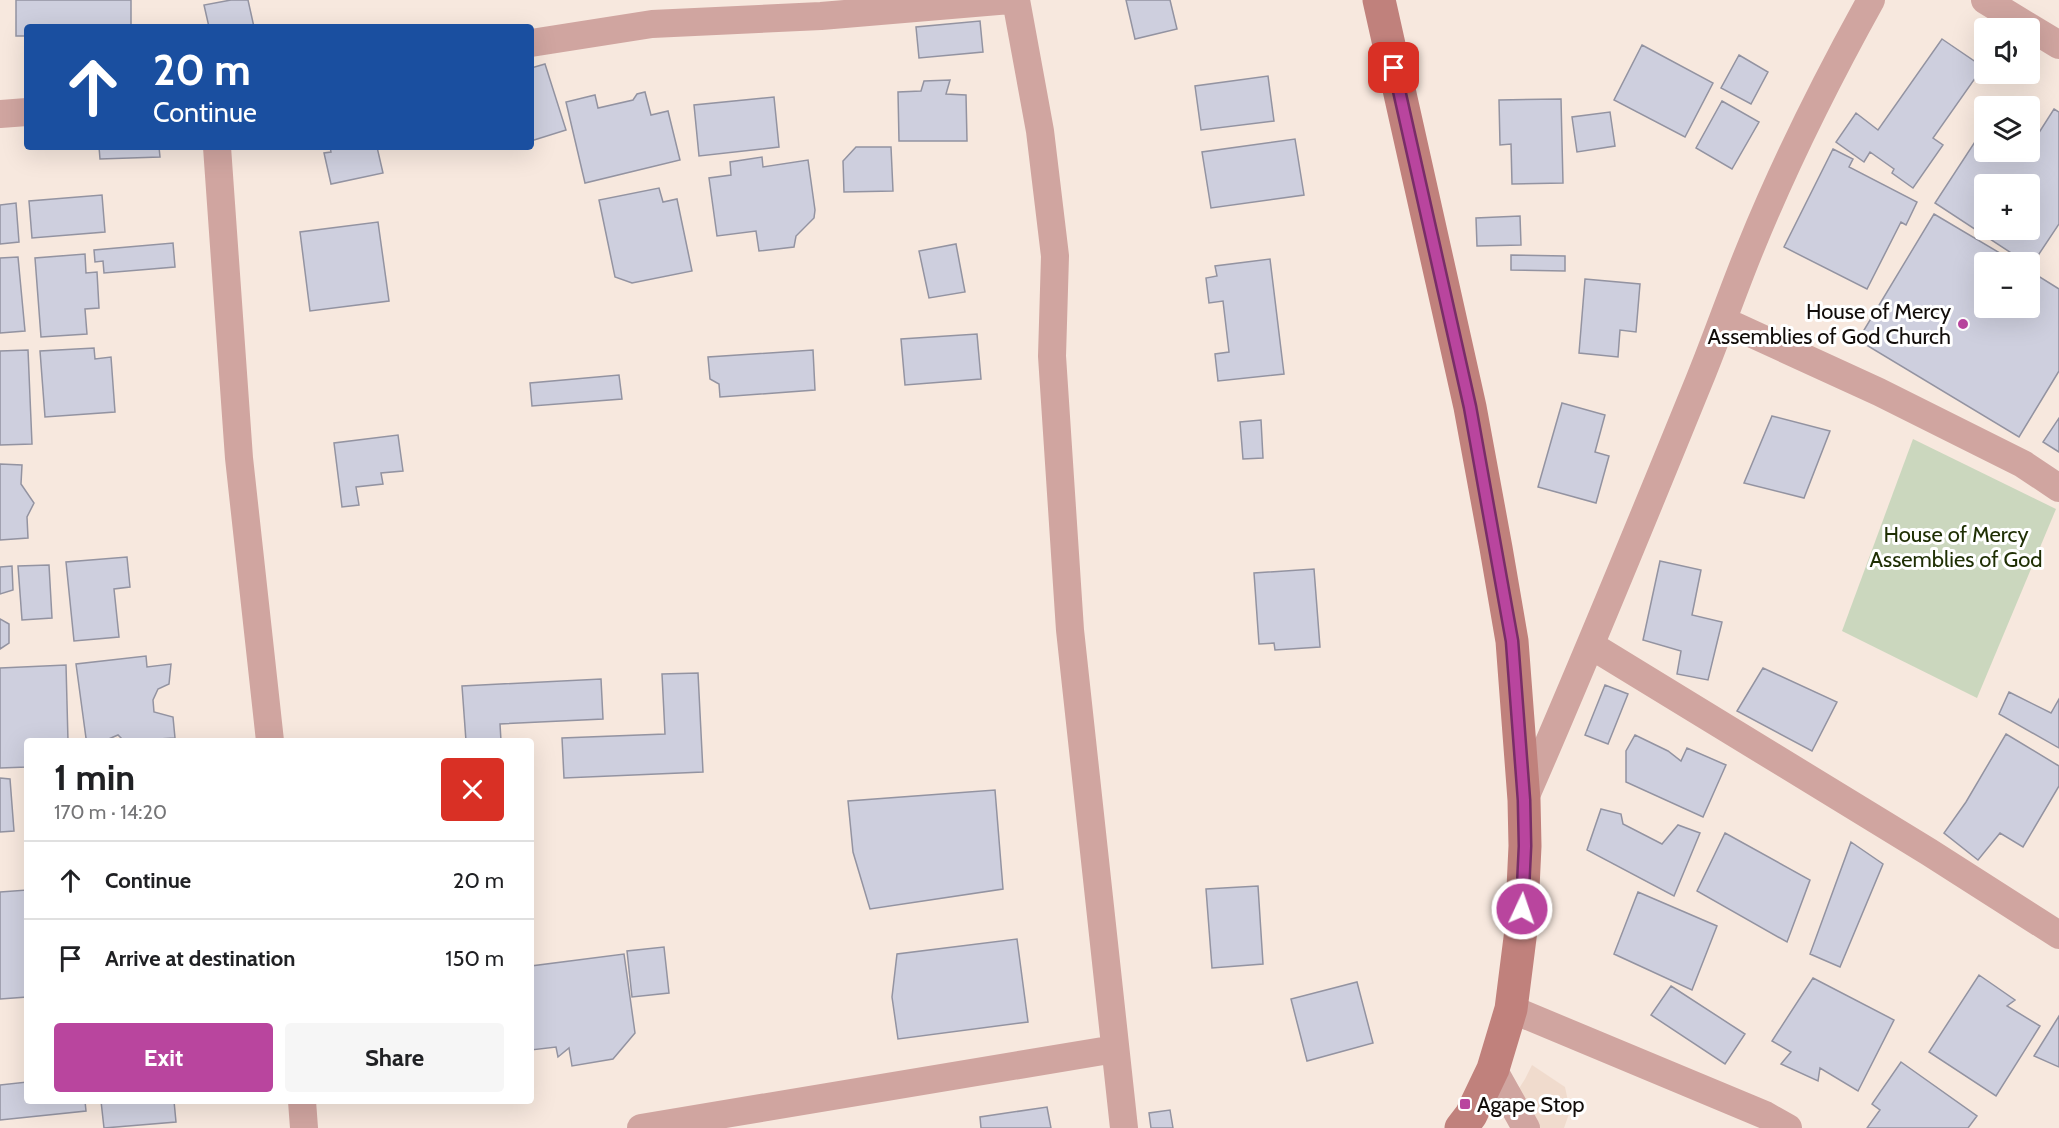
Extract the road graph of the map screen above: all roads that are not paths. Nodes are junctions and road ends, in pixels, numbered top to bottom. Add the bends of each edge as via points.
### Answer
1 (1010, 0) edge
2 (1016, 0) edge
3 (1379, 0) edge
4 (1870, 0) edge
5 (1985, 0) edge
6 (534, 43) edge
7 (2059, 45) edge
8 (24, 112) edge
9 (0, 114) edge
10 (217, 150) edge
11 (1724, 321) junction
12 (2059, 488) edge
13 (1592, 646) junction
14 (270, 738) edge
15 (1524, 800) junction
16 (2059, 935) edge
17 (1511, 1009) junction
18 (1115, 1049) junction
19 (1493, 1070) junction
20 (302, 1104) edge
21 (304, 1128) edge
22 (641, 1128) edge
23 (1124, 1128) edge
24 (1461, 1128) edge
25 (1526, 1128) edge
26 (1788, 1128) edge

1 - 6 street via 821,16 652,24
2 - 18 street via 1040,131 1055,256 1052,356 1070,630
3 - 15 street via 1470,407 1494,536 1512,641
4 - 11 street via 1825,82 1779,180
5 - 7 street
8 - 9 street
10 - 14 street via 239,458
11 - 12 street via 1879,392 2023,464
11 - 13 street
13 - 15 street
13 - 16 street
15 - 17 street via 1521,930
17 - 19 street
17 - 26 street
18 - 22 street
18 - 23 street
19 - 24 street
19 - 25 street
20 - 21 street

